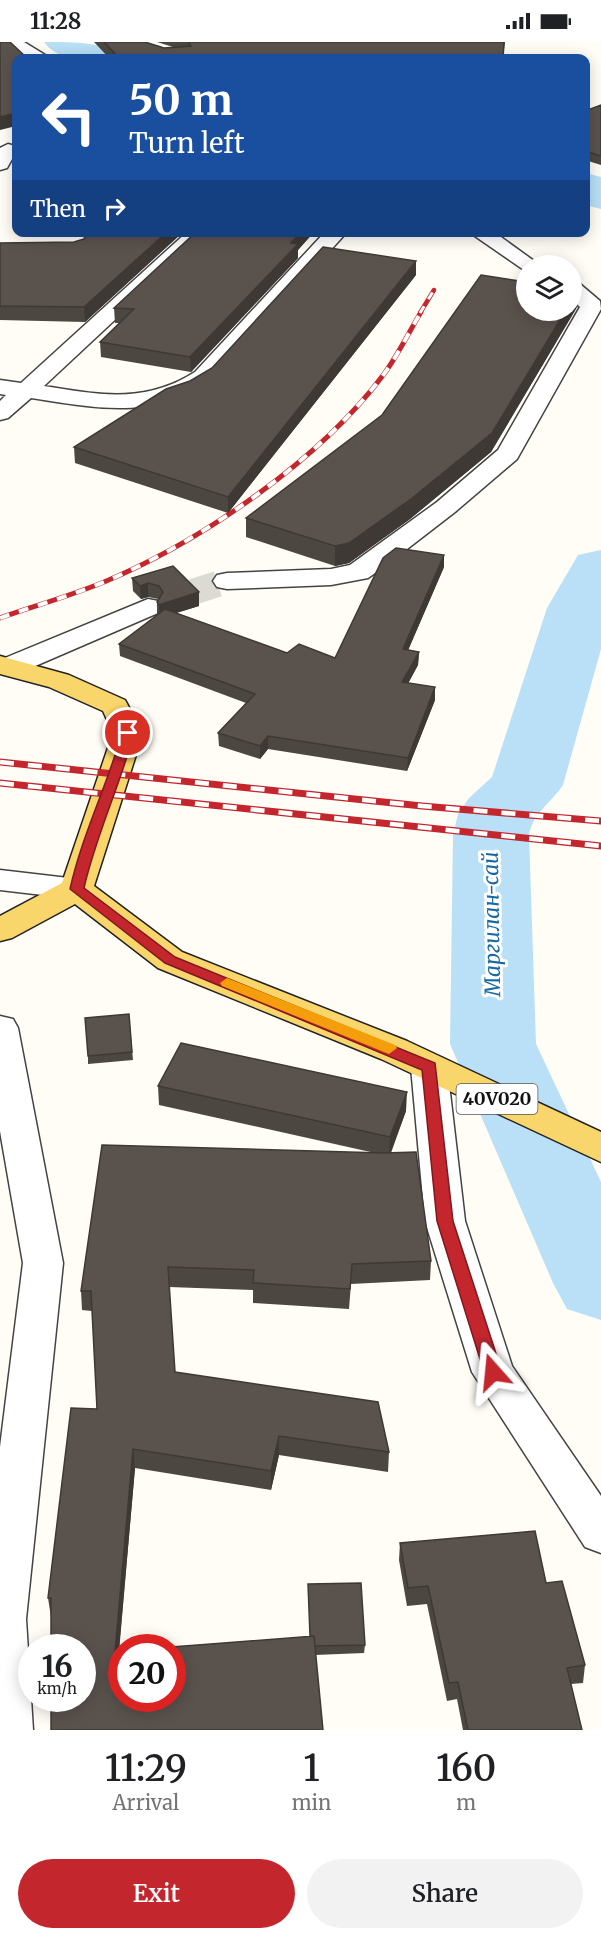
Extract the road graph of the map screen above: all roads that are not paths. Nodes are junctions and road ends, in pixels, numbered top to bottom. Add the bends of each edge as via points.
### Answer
1 (12, 42) edge
2 (34, 54) edge
3 (194, 237) edge
4 (332, 237) edge
5 (487, 237) edge
6 (516, 256) edge
7 (582, 298) edge
8 (0, 387) edge
9 (26, 390) junction
10 (0, 413) edge
11 (227, 581) tunnel mouth
12 (148, 607) tunnel mouth
13 (4, 666) edge
14 (0, 880) edge
15 (77, 889) junction
16 (0, 930) edge
17 (0, 1028) edge
18 (429, 1067) junction
19 (601, 1148) edge
20 (12, 1433) edge
21 (601, 1533) edge
22 (8, 1730) edge

1 - 2 street
3 - 9 street
4 - 9 street via 202,377 181,392 146,401
5 - 6 street
7 - 11 street via 592,306 507,454 446,507 358,572 331,577
8 - 9 street
9 - 10 street
12 - 13 street
13 - 15 main road via 59,681 115,706 128,733 117,774 85,852
14 - 15 street
15 - 16 main road
15 - 18 main road, 40V020 via 170,960
17 - 20 street via 43,1263
18 - 19 main road, 40V020
18 - 21 street via 445,1221 493,1372
20 - 22 street via 2,1619

